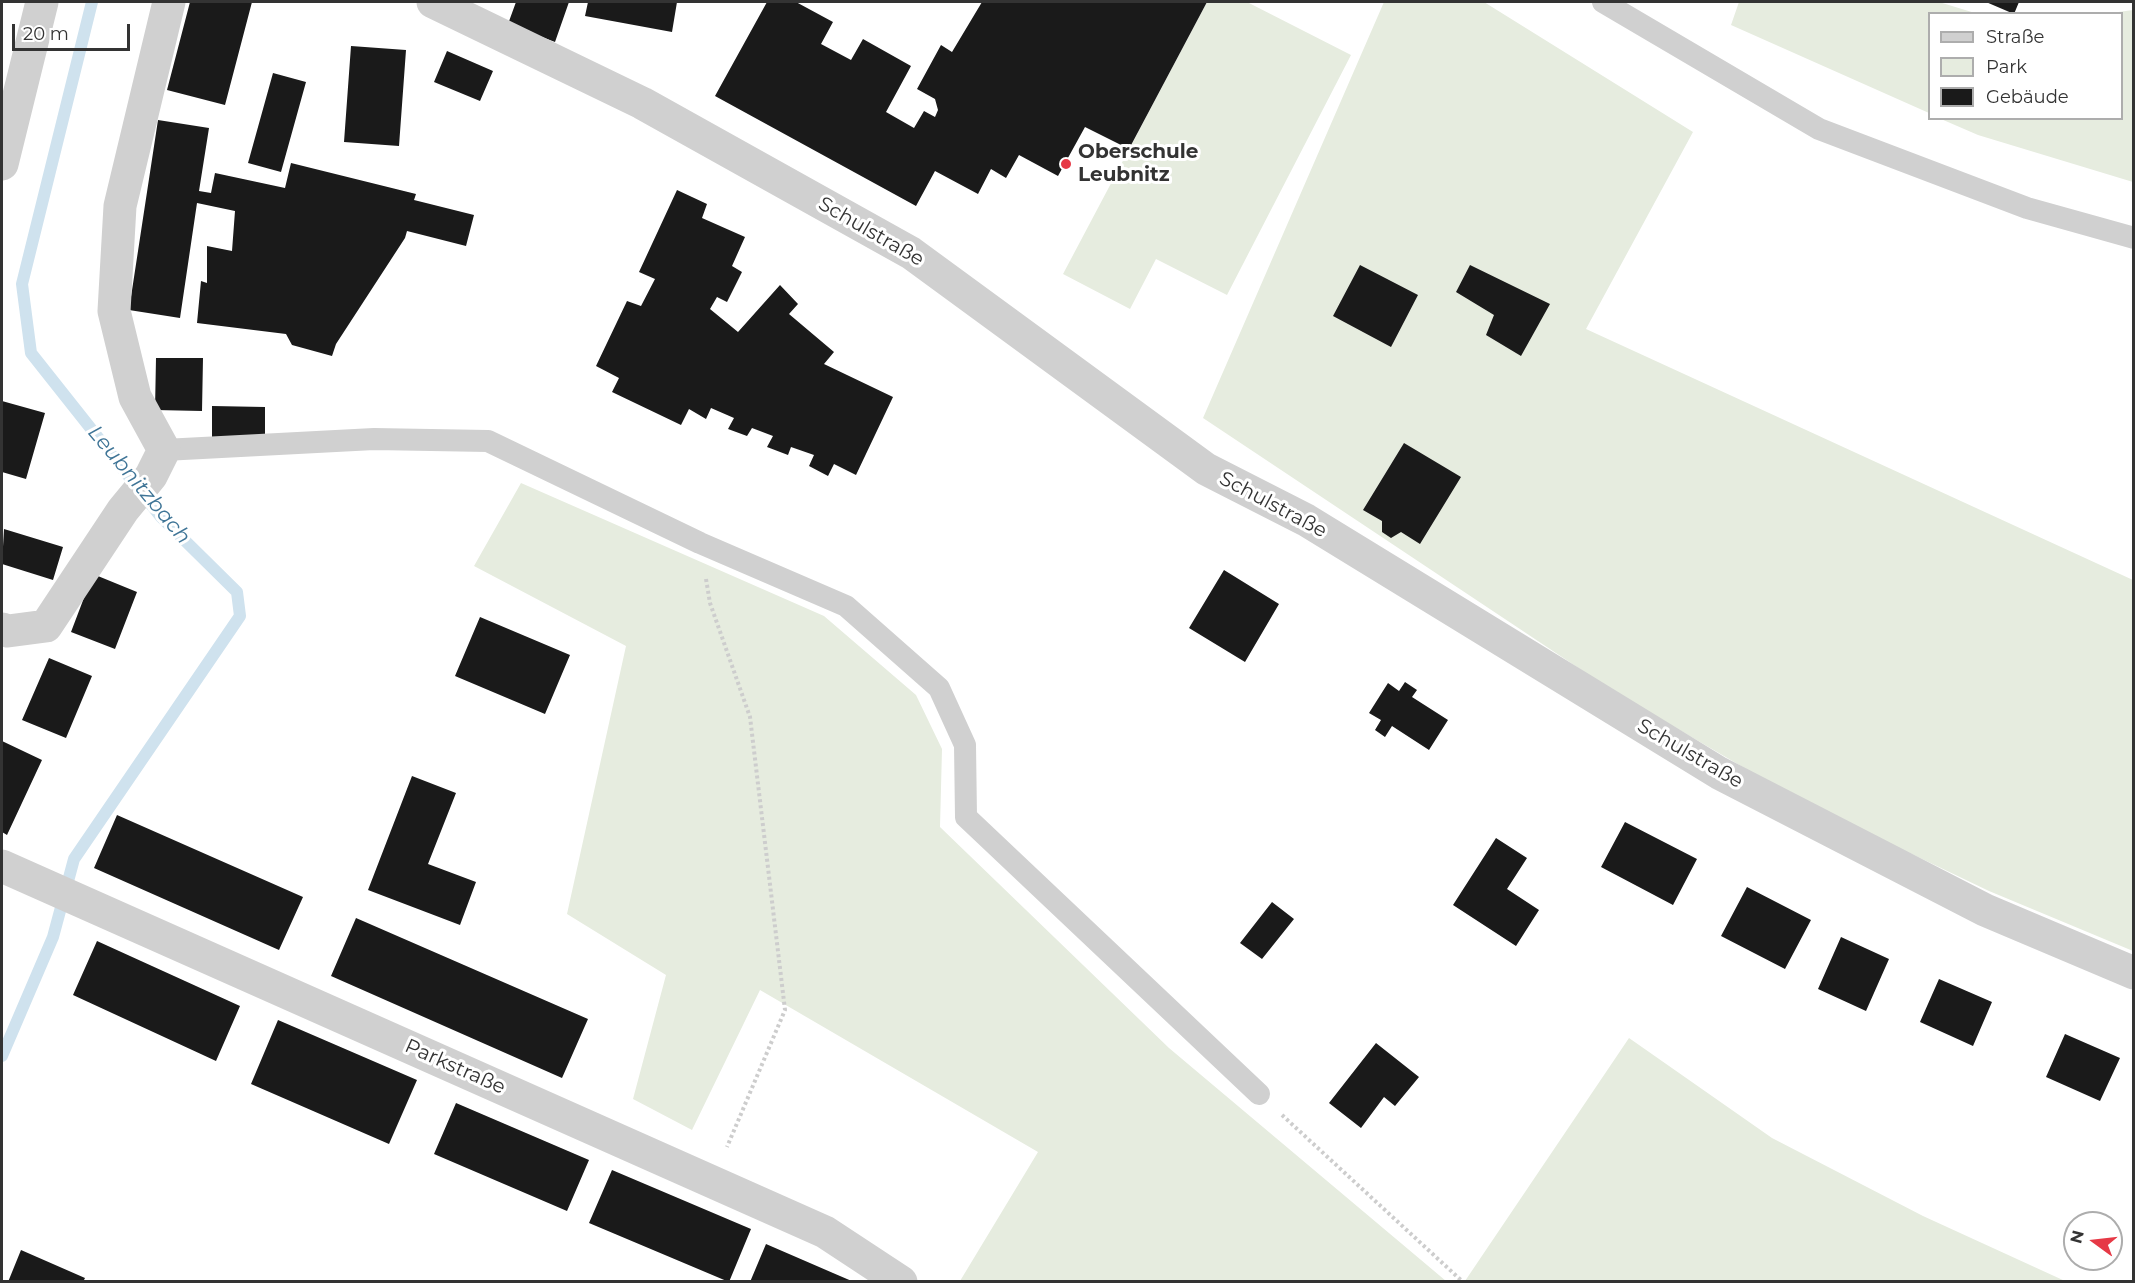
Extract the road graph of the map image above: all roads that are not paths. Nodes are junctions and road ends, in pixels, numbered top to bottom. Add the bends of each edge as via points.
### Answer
1 (42, 2) edge
2 (169, 2) edge
3 (433, 2) edge
4 (1603, 2) edge
5 (10, 96) edge
6 (2, 164) edge
7 (2133, 237) edge
8 (158, 463) junction
9 (2, 629) edge
10 (2, 866) edge
11 (2133, 973) edge
12 (1259, 1094) road end
13 (901, 1281) edge

1 - 5 street
2 - 8 street via 120,206 114,311 135,397
3 - 11 street, Schulstraße via 642,103 911,253 1206,470 1306,520 1719,773 1985,910
4 - 7 lane via 1819,129 2027,208
5 - 6 street
8 - 9 street via 46,626
8 - 12 lane via 374,439 489,441 700,543 846,606 939,688 965,745 966,816
10 - 13 street, Parkstraße via 825,1232

